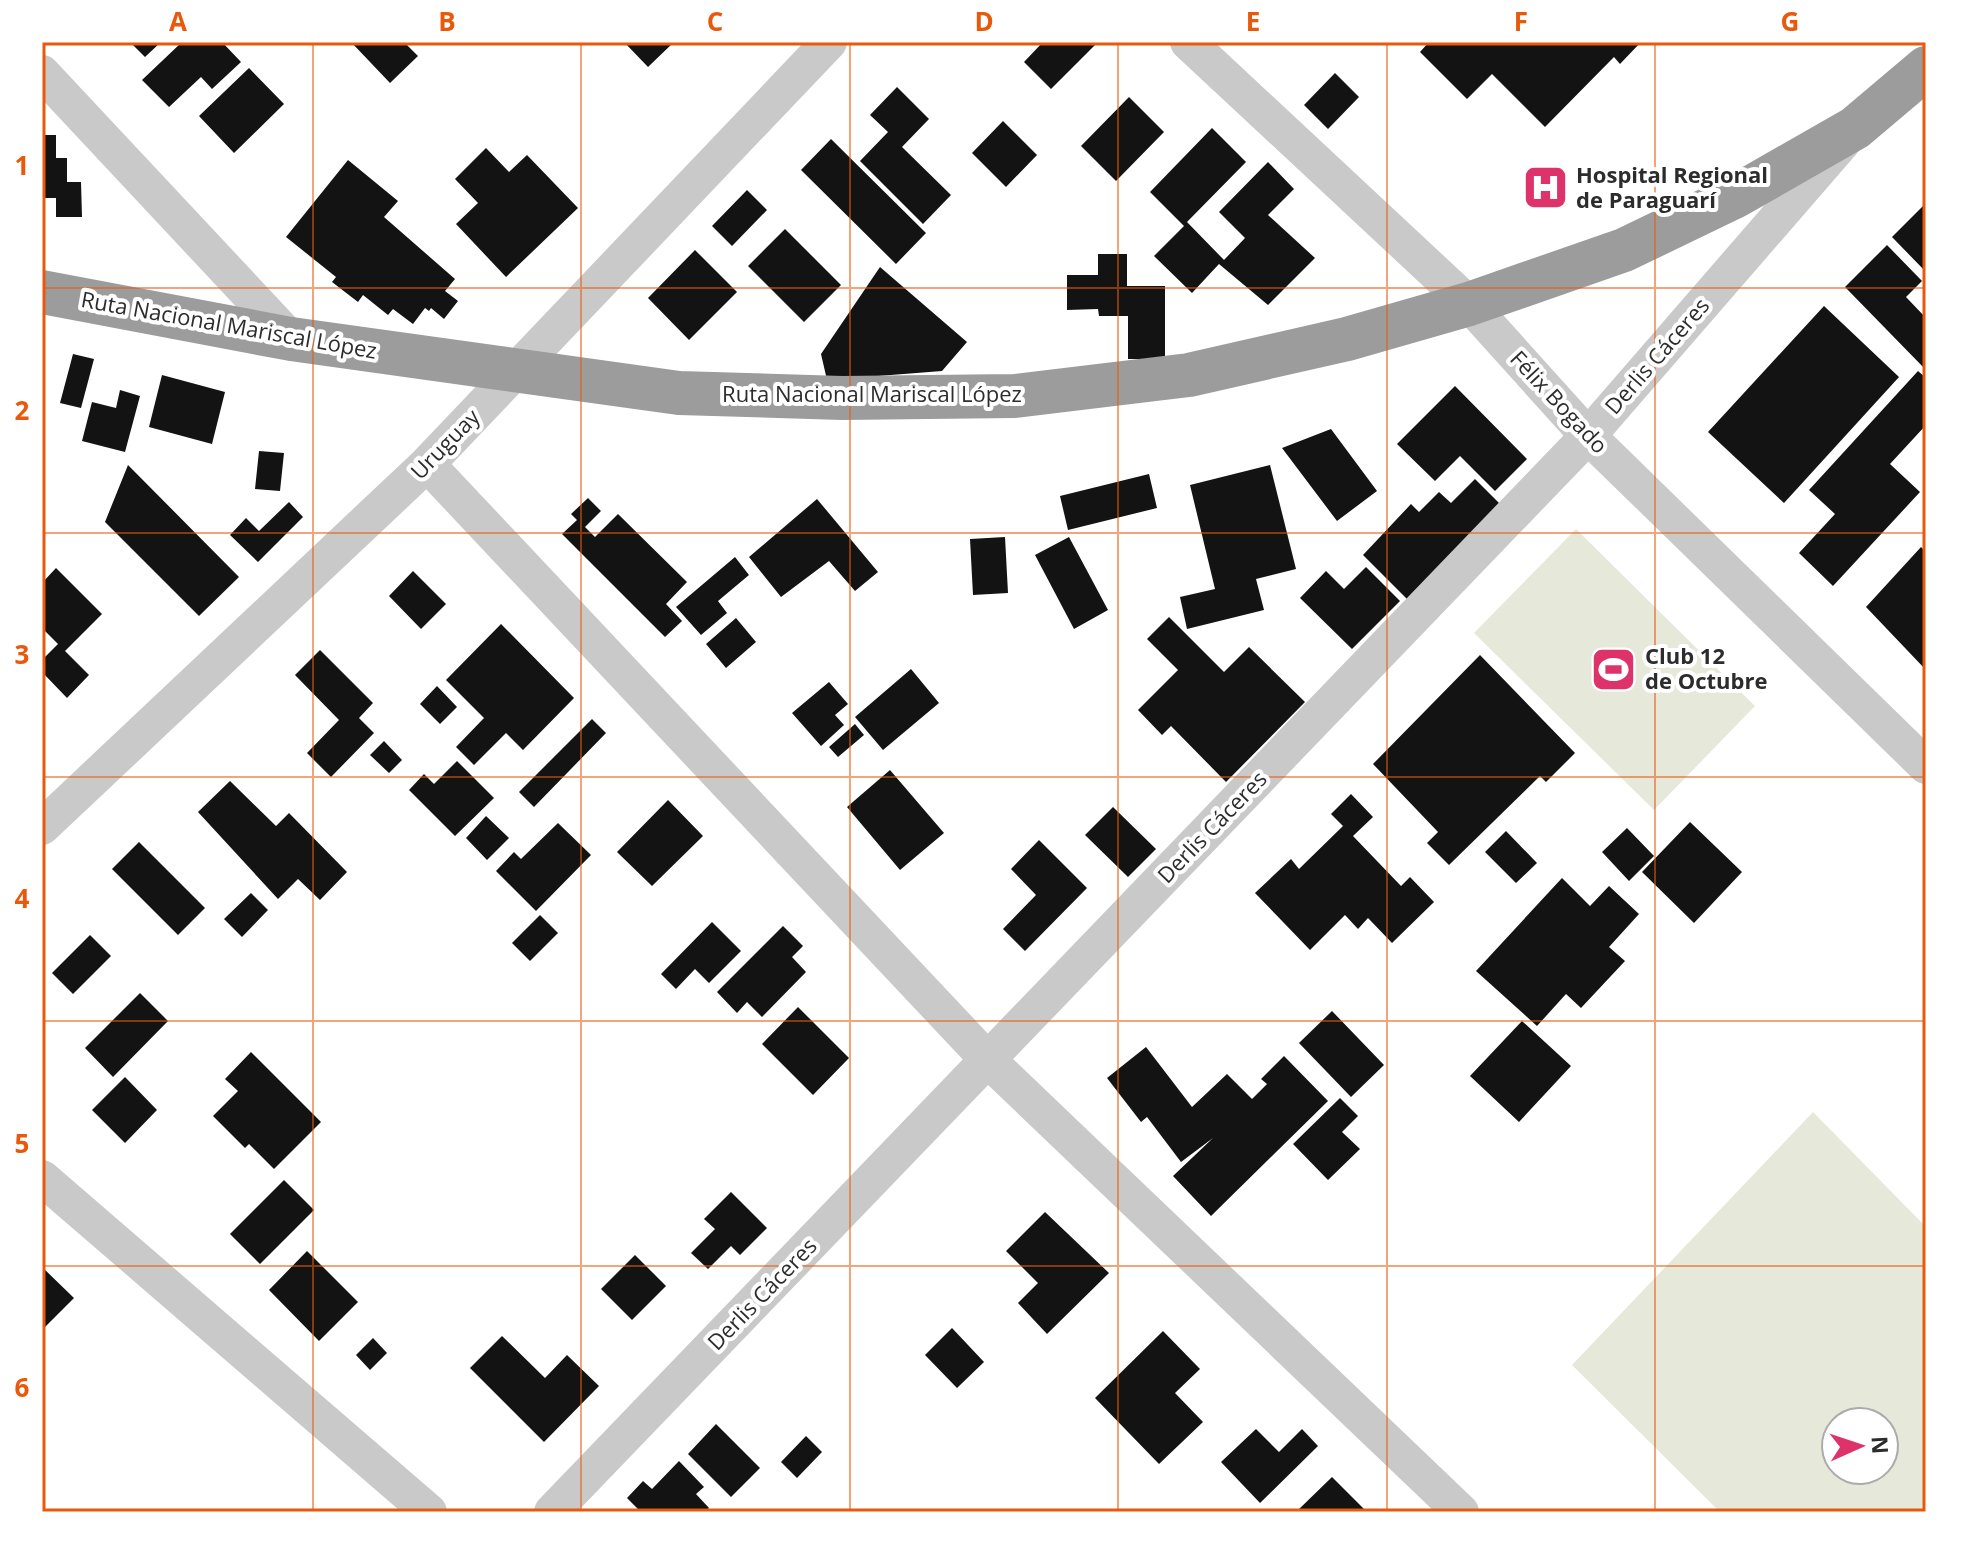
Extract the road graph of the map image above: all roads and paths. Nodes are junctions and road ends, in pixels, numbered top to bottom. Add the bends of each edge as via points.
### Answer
1 (829, 42) edge
2 (1188, 42) edge
3 (1926, 68) edge
4 (42, 73) edge
5 (1855, 128) junction
6 (42, 292) edge
7 (1469, 304) junction
8 (291, 339) junction
9 (514, 370) junction
10 (1588, 436) junction
11 (427, 464) junction
12 (1926, 766) edge
13 (42, 827) edge
14 (988, 1060) junction
15 (42, 1178) edge
16 (429, 1512) edge
17 (552, 1512) edge
18 (1461, 1512) edge

1 - 9 street, Uruguay
2 - 7 street, Félix Bogado
3 - 5 highway, Ruta Nacional Mariscal López
4 - 8 street
5 - 7 highway, Ruta Nacional Mariscal López via 1736,196 1624,250
5 - 10 street, Derlis Cáceres
6 - 8 highway, Ruta Nacional Mariscal López
7 - 9 highway, Ruta Nacional Mariscal López via 1189,375 1015,396 679,393
7 - 10 street, Félix Bogado
8 - 9 highway, Ruta Nacional Mariscal López
9 - 11 street, Uruguay
10 - 12 street, Félix Bogado
10 - 14 street, Derlis Cáceres
11 - 13 street, Uruguay
11 - 14 street
14 - 17 street, Derlis Cáceres
14 - 18 street
15 - 16 street

